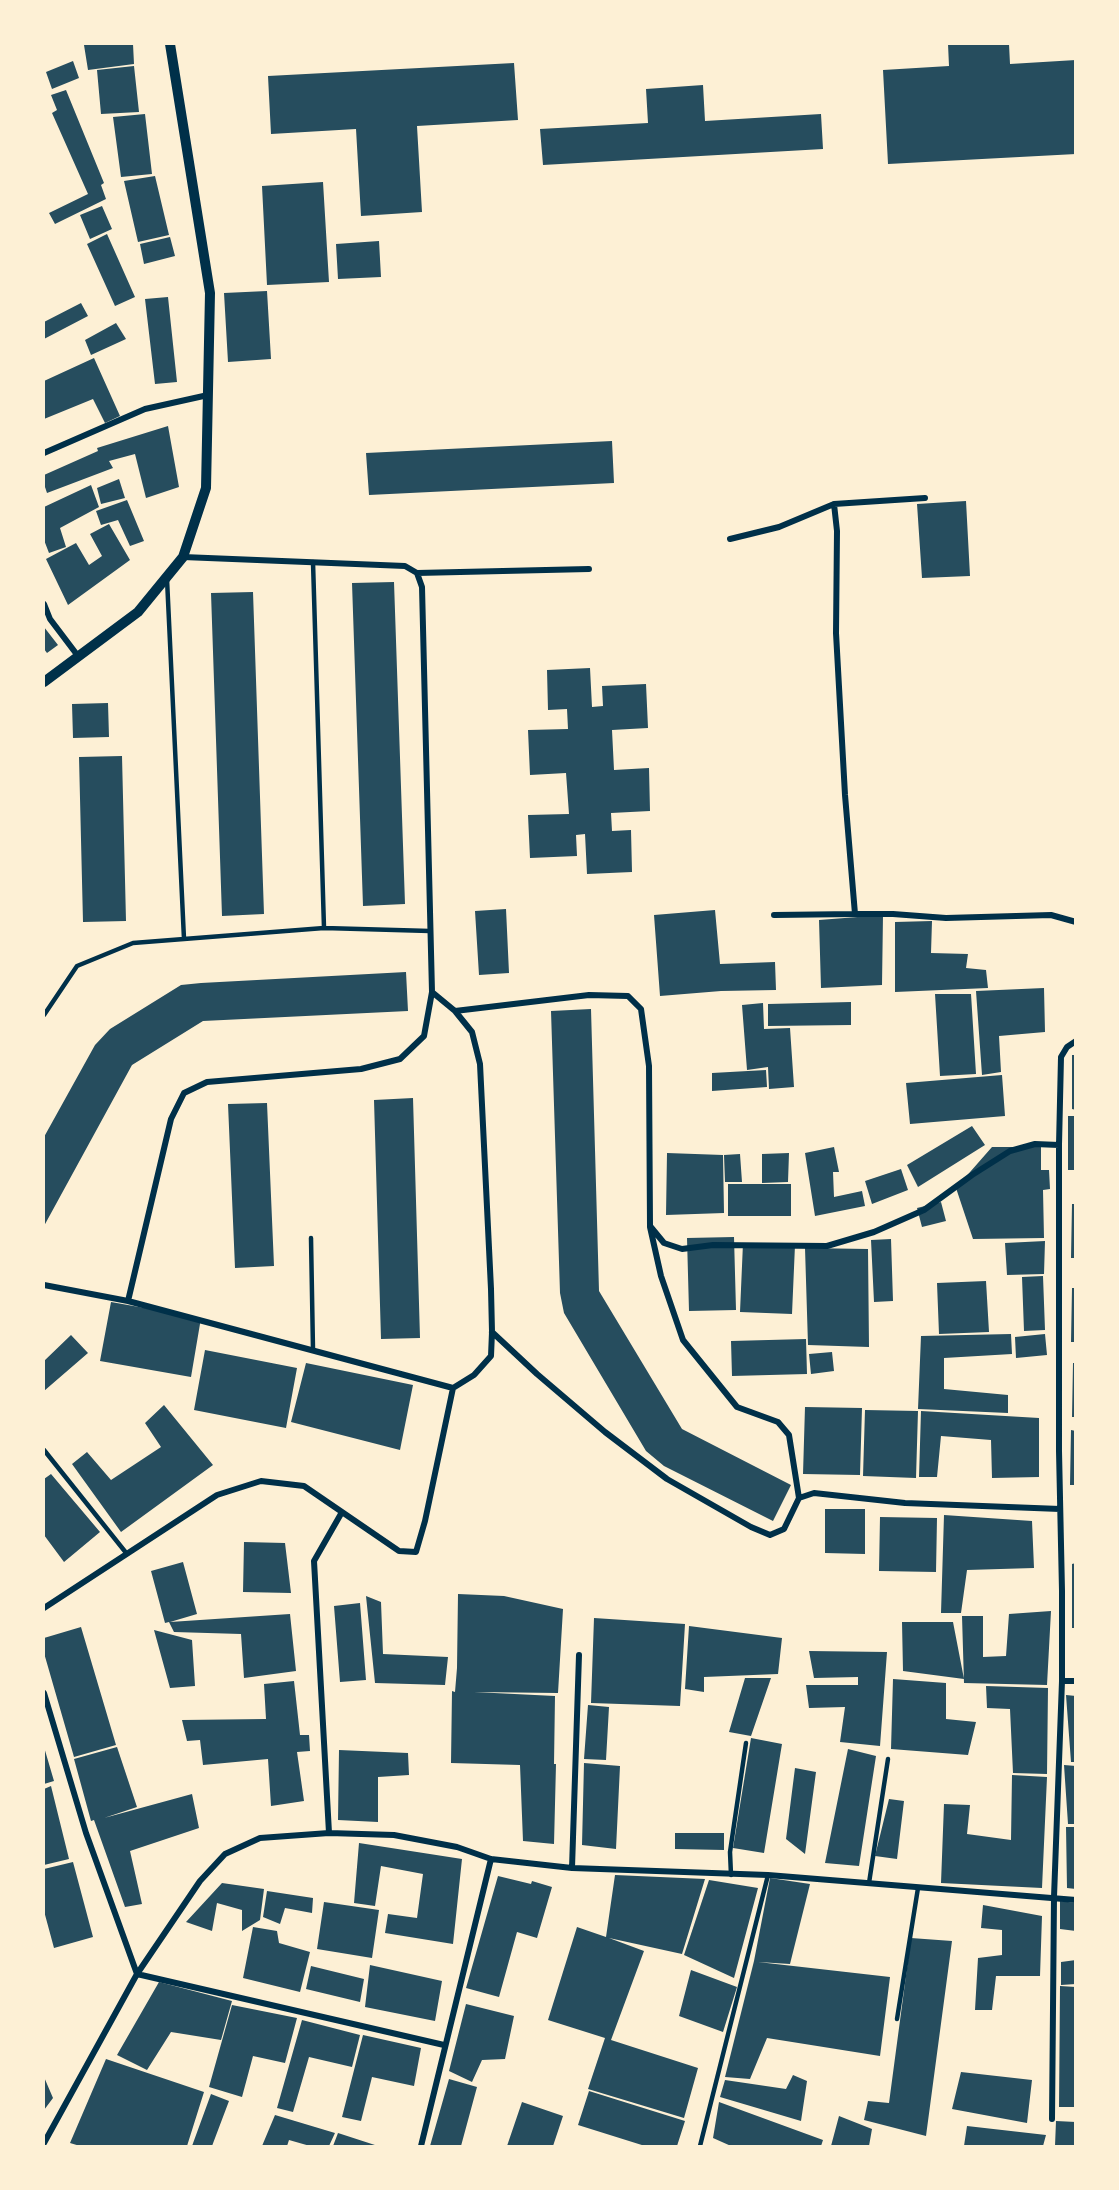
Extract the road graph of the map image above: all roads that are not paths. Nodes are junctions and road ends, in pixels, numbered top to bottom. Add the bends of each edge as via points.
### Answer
1 (170, 44) edge
2 (208, 395) junction
3 (44, 453) edge
4 (925, 498) dead end
5 (834, 504) junction
6 (730, 539) dead end
7 (183, 557) junction
8 (313, 562) junction
9 (589, 569) dead end
10 (417, 573) junction
11 (167, 577) junction
12 (44, 604) edge
13 (78, 656) junction
14 (44, 682) edge
15 (855, 914) junction
16 (774, 915) dead end
17 (1076, 922) edge
18 (324, 928) junction
19 (430, 931) junction
20 (184, 939) junction
21 (432, 992) junction
22 (455, 1011) junction
23 (44, 1015) edge
24 (1074, 1042) edge
25 (1059, 1145) junction
26 (650, 1227) junction
27 (311, 1238) dead end
28 (44, 1285) edge
29 (128, 1301) junction
30 (492, 1332) junction
31 (313, 1350) junction
32 (453, 1388) junction
33 (44, 1450) edge
34 (800, 1498) junction
35 (1060, 1509) junction
36 (342, 1512) junction
37 (127, 1554) junction
38 (44, 1608) edge
39 (579, 1655) dead end
40 (1062, 1681) junction
41 (1076, 1681) edge
42 (44, 1693) edge
43 (746, 1743) dead end
44 (888, 1759) dead end
45 (329, 1833) junction
46 (491, 1859) junction
47 (572, 1868) junction
48 (731, 1875) junction
49 (768, 1875) junction
50 (869, 1883) junction
51 (918, 1888) junction
52 (1054, 1898) junction
53 (1076, 1900) edge
54 (137, 1974) junction
55 (897, 2019) dead end
56 (444, 2045) junction
57 (1052, 2119) dead end
58 (44, 2143) edge
59 (421, 2146) edge
60 (700, 2146) edge

1 - 2 street via 210,292
2 - 3 street via 145,409
2 - 7 street via 206,488
4 - 5 street
5 - 6 street via 779,527
5 - 15 street via 836,633
7 - 8 street
7 - 11 street
8 - 10 street via 405,566
8 - 18 lane
9 - 10 street
10 - 19 street via 422,586
11 - 13 street via 138,612
11 - 20 lane
12 - 13 street via 50,619
13 - 14 street
15 - 16 street
15 - 17 street via 946,918 1051,915
18 - 19 lane
18 - 20 lane
19 - 21 street
20 - 23 lane via 133,943 77,966
21 - 22 street
21 - 29 street via 424,1036 400,1059 361,1069 207,1082 184,1093 171,1119
22 - 26 street via 589,995 628,996 641,1009 648,1066
22 - 30 street via 472,1032 480,1064
24 - 25 street via 1061,1057
25 - 26 street via 1035,1144 1010,1151 924,1210 874,1232 827,1246 713,1245 682,1249 664,1243
25 - 35 street
26 - 34 street via 661,1276 683,1340 737,1407 778,1422 789,1435
27 - 31 lane
28 - 29 street
29 - 31 street
30 - 32 street via 490,1356 474,1376
30 - 34 street via 605,1432 667,1479 750,1527 770,1535 784,1529
31 - 32 street
32 - 36 street via 416,1552 399,1551
33 - 37 lane
34 - 35 street via 814,1493 905,1503
35 - 40 street
36 - 37 street via 304,1486 261,1481 217,1495
36 - 45 street via 314,1561
37 - 38 street
39 - 47 street
40 - 41 street
40 - 52 street
42 - 54 street via 86,1833
43 - 48 lane via 730,1852
44 - 50 lane
45 - 46 street via 394,1835 457,1846
45 - 54 street via 260,1838 225,1854 200,1881
46 - 47 street
46 - 56 street
47 - 48 street
48 - 49 street
49 - 50 street
49 - 60 lane
50 - 51 street
51 - 52 street
51 - 55 lane
52 - 53 street
52 - 57 street
54 - 56 street
54 - 58 street
56 - 59 street

